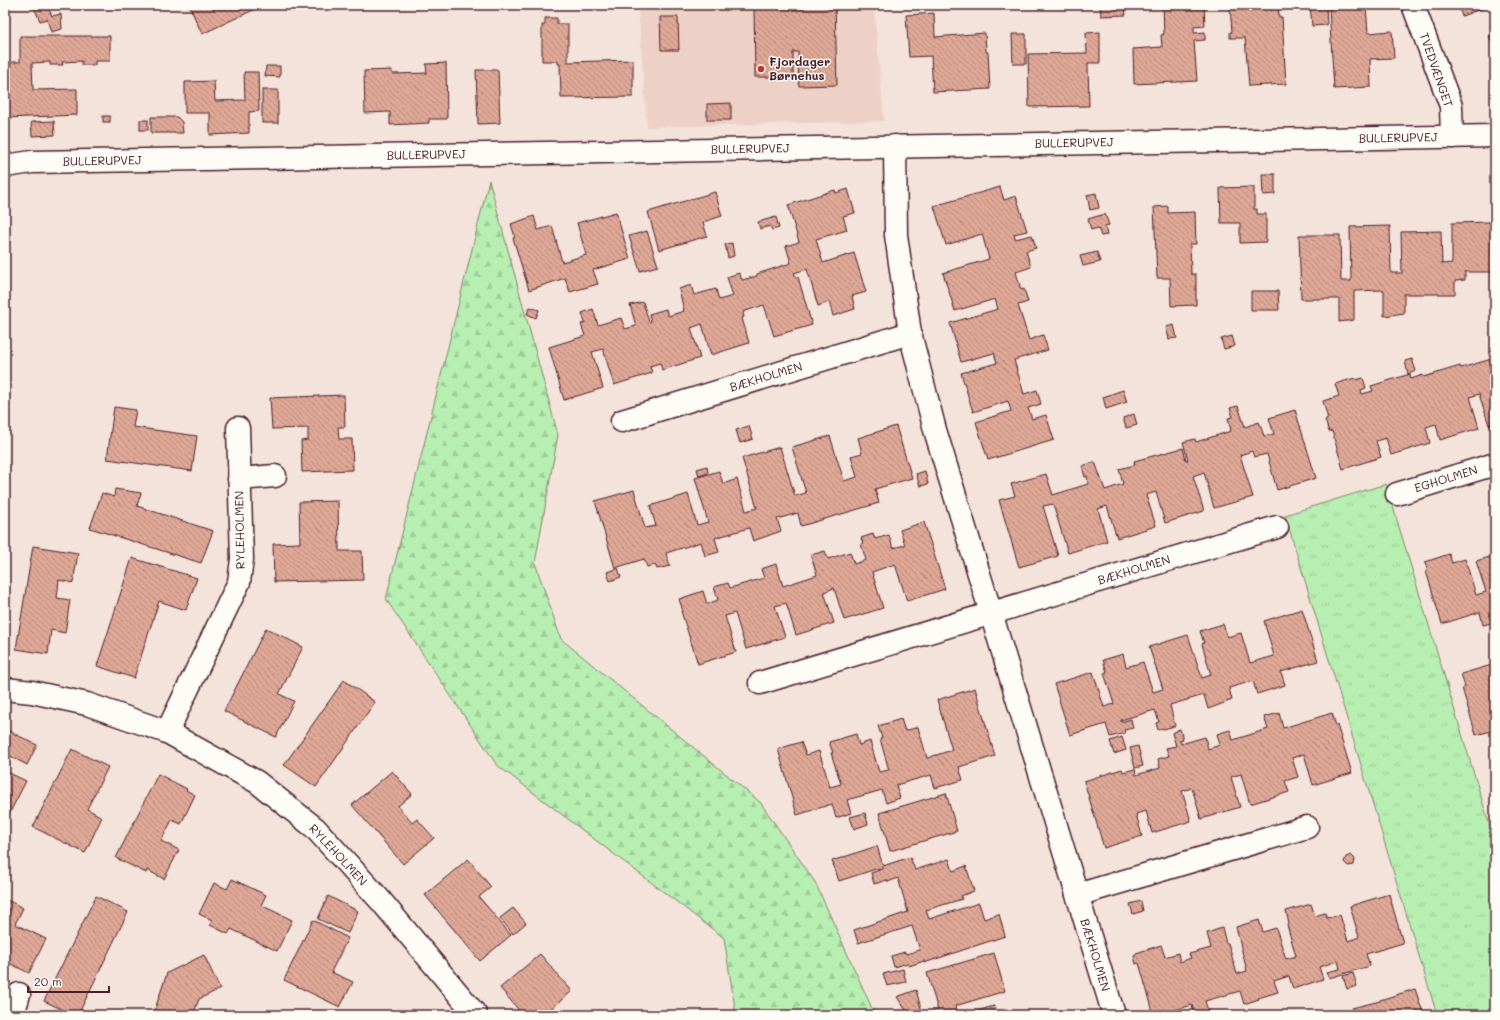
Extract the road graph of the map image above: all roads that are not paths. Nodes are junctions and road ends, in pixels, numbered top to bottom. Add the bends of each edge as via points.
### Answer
1 (1413, 5) edge
2 (1495, 136) edge
3 (1452, 137) junction
4 (895, 146) junction
5 (5, 166) edge
6 (910, 333) junction
7 (622, 421) dead end
8 (238, 428) dead end
9 (1495, 464) edge
10 (275, 476) dead end
11 (239, 479) junction
12 (1397, 494) dead end
13 (1277, 527) dead end
14 (991, 614) junction
15 (760, 683) dead end
16 (5, 689) edge
17 (167, 732) junction
18 (1307, 827) dead end
19 (1077, 895) junction
20 (19, 994) dead end
21 (13, 1015) edge
22 (476, 1015) edge
23 (1114, 1015) edge

1 - 3 street, TVEDVÆNGET via 1451,106
2 - 3 street, BULLERUPVEJ
3 - 4 street, BULLERUPVEJ
4 - 5 street, BULLERUPVEJ via 32,162
4 - 6 street, BÆKHOLMEN via 896,235
6 - 7 street, BÆKHOLMEN
6 - 14 street, BÆKHOLMEN via 935,430
8 - 11 street, RYLEHOLMEN
9 - 12 street, EGHOLMEN
10 - 11 street, RYLEHOLMEN
11 - 17 street, RYLEHOLMEN via 242,560 239,582
13 - 14 street, BÆKHOLMEN
14 - 15 street, BÆKHOLMEN
14 - 19 street, BÆKHOLMEN
16 - 17 street, RYLEHOLMEN via 87,704
17 - 22 street, RYLEHOLMEN via 257,782 315,828 381,901
18 - 19 street
19 - 23 street, BÆKHOLMEN
20 - 21 street

